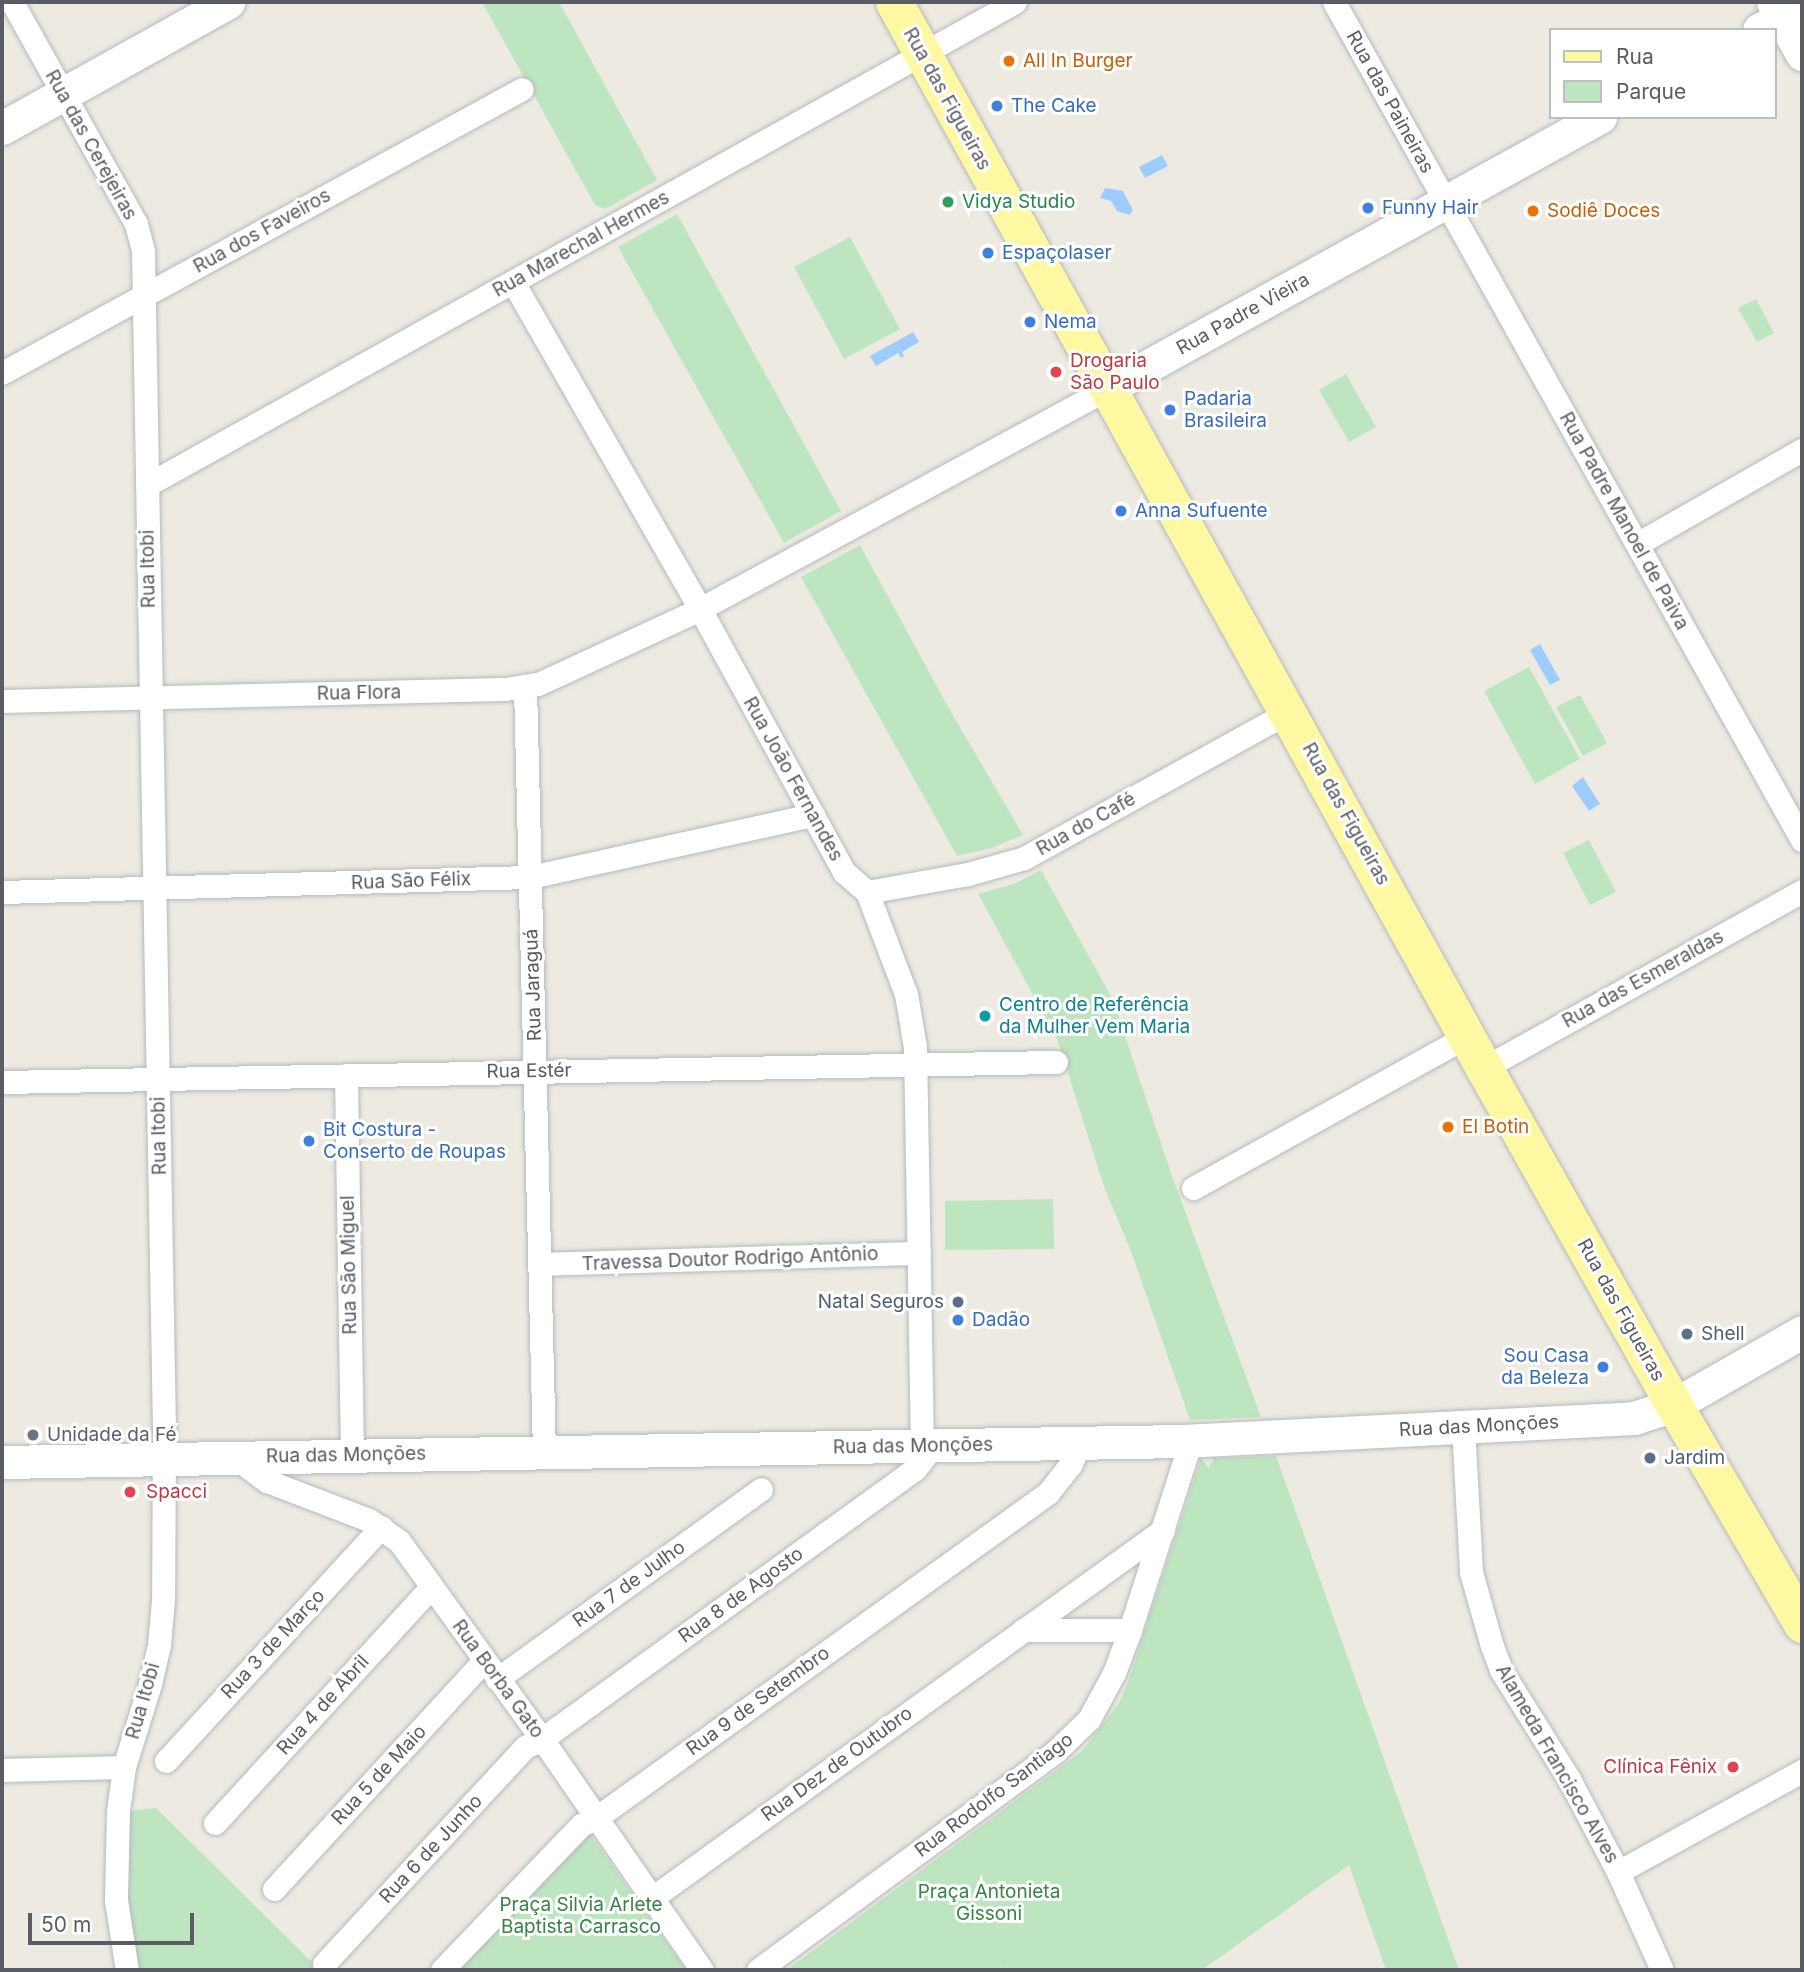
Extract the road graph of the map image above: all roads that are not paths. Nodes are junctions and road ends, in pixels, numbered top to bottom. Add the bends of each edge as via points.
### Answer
1 (12, 2) edge
2 (228, 2) edge
3 (894, 2) edge
4 (1015, 2) edge
5 (1334, 2) edge
6 (1779, 14) edge
7 (922, 54) junction
8 (1802, 54) edge
9 (522, 89) dead end
10 (63, 94) junction
11 (1596, 119) edge
12 (2, 128) edge
13 (1445, 202) junction
14 (513, 282) junction
15 (144, 296) junction
16 (2, 373) edge
17 (1108, 388) junction
18 (1802, 450) edge
19 (147, 485) junction
20 (1637, 544) junction
21 (700, 610) junction
22 (526, 687) junction
23 (149, 698) junction
24 (2, 701) edge
25 (1289, 712) junction
26 (813, 815) junction
27 (1802, 841) edge
28 (530, 877) junction
29 (154, 888) junction
30 (1802, 891) edge
31 (2, 892) edge
32 (867, 892) junction
33 (1467, 1036) junction
34 (1056, 1062) dead end
35 (915, 1066) junction
36 (1484, 1068) junction
37 (535, 1071) junction
38 (346, 1075) junction
39 (158, 1079) junction
40 (2, 1083) edge
41 (1193, 1188) dead end
42 (919, 1253) junction
43 (540, 1264) junction
44 (1802, 1332) edge
45 (1674, 1405) junction
46 (1463, 1427) junction
47 (1191, 1440) junction
48 (1080, 1442) junction
49 (928, 1445) junction
50 (544, 1452) junction
51 (352, 1455) junction
52 (236, 1458) junction
53 (164, 1459) junction
54 (2, 1462) edge
55 (761, 1489) dead end
56 (381, 1527) junction
57 (1163, 1530) junction
58 (431, 1587) junction
59 (1802, 1624) edge
60 (1023, 1630) junction
61 (1130, 1630) junction
62 (491, 1670) junction
63 (542, 1739) junction
64 (166, 1761) dead end
65 (124, 1767) junction
66 (2, 1769) edge
67 (1802, 1770) edge
68 (596, 1818) junction
69 (215, 1823) dead end
70 (1618, 1872) junction
71 (274, 1889) dead end
72 (652, 1898) junction
73 (324, 1964) dead end
74 (127, 1970) edge
75 (442, 1970) edge
76 (702, 1970) edge
77 (758, 1970) edge
78 (1662, 1970) edge

1 - 10 street, Rua das Cerejeiras
2 - 10 street
3 - 7 main road, Rua das Figueiras
4 - 7 street, Rua Marechal Hermes
5 - 13 street, Rua das Paineiras
6 - 8 street
7 - 14 street, Rua Marechal Hermes
7 - 17 main road, Rua das Figueiras
9 - 15 street, Rua dos Faveiros
10 - 12 street
10 - 15 street, Rua das Cerejeiras via 136,224 143,251
11 - 13 street, Rua Padre Vieira
13 - 17 street, Rua Padre Vieira
13 - 20 street, Rua Padre Manoel de Paiva
14 - 19 street, Rua Marechal Hermes
14 - 21 street, Rua João Fernandes
15 - 16 street, Rua dos Faveiros
15 - 19 street, Rua Itobi
17 - 21 street, Rua Padre Vieira
17 - 25 main road, Rua das Figueiras
18 - 20 street
19 - 23 street, Rua Itobi
20 - 27 street, Rua Padre Manoel de Paiva
21 - 22 street, Rua Flora via 551,680
21 - 26 street, Rua João Fernandes
22 - 23 street, Rua Flora
22 - 28 street, Rua Jaraguá
23 - 24 street, Rua Flora
23 - 29 street, Rua Itobi
25 - 32 street, Rua do Café via 1024,858 968,874
25 - 33 main road, Rua das Figueiras
26 - 28 street, Rua São Félix
26 - 32 street, Rua João Fernandes via 844,872
28 - 29 street, Rua São Félix
28 - 37 street, Rua Jaraguá
29 - 31 street, Rua São Félix
29 - 39 street, Rua Itobi
30 - 36 street, Rua das Esmeraldas
32 - 35 street, Rua João Fernandes via 911,1010
33 - 36 main road, Rua das Figueiras
33 - 41 street
34 - 35 street, Rua Estér
35 - 37 street, Rua Estér
35 - 42 street, Rua João Fernandes
36 - 45 main road, Rua das Figueiras
37 - 38 street, Rua Estér
37 - 43 street, Rua Jaraguá
38 - 39 street, Rua Estér
38 - 51 street, Rua São Miguel
39 - 40 street, Rua Estér
39 - 53 street, Rua Itobi
42 - 43 street, Travessa Doutor Rodrigo Antônio
42 - 49 street, Rua João Fernandes
43 - 50 street, Rua Jaraguá
44 - 45 street, Rua das Monções
45 - 46 street, Rua das Monções via 1634,1418
45 - 59 main road, Rua das Figueiras
46 - 47 street, Rua das Monções
46 - 70 street, Alameda Francisco Alves via 1469,1551 1482,1617 1501,1670 1569,1779
47 - 48 street, Rua das Monções
47 - 57 street, Rua Rodolfo Santiago
48 - 49 street, Rua das Monções
48 - 68 street, Rua 9 de Setembro via 1072,1464 1048,1493
49 - 50 street, Rua das Monções
49 - 63 street, Rua 8 de Agosto via 915,1469
50 - 51 street, Rua das Monções
51 - 52 street, Rua das Monções
52 - 53 street, Rua das Monções
52 - 56 street, Rua Borba Gato via 267,1481
53 - 54 street, Rua das Monções
53 - 65 street, Rua Itobi via 159,1645
55 - 62 street, Rua 7 de Julho
56 - 58 street, Rua Borba Gato
56 - 64 street, Rua 3 de Março
57 - 60 street, Rua Dez de Outubro
57 - 61 street, Rua Rodolfo Santiago
58 - 62 street, Rua Borba Gato
58 - 69 street, Rua 4 de Abril
60 - 61 street
60 - 72 street, Rua Dez de Outubro
61 - 77 street, Rua Rodolfo Santiago via 1101,1700 1077,1733
62 - 63 street, Rua Borba Gato
62 - 71 street, Rua 5 de Maio
63 - 68 street, Rua Borba Gato
63 - 73 street, Rua 6 de Junho via 526,1747
65 - 66 street
65 - 74 street, Rua Itobi via 115,1856 116,1900
67 - 70 street
68 - 72 street, Rua Borba Gato
68 - 75 street, Rua 9 de Setembro via 581,1825
70 - 78 street, Alameda Francisco Alves
72 - 76 street, Rua Borba Gato

